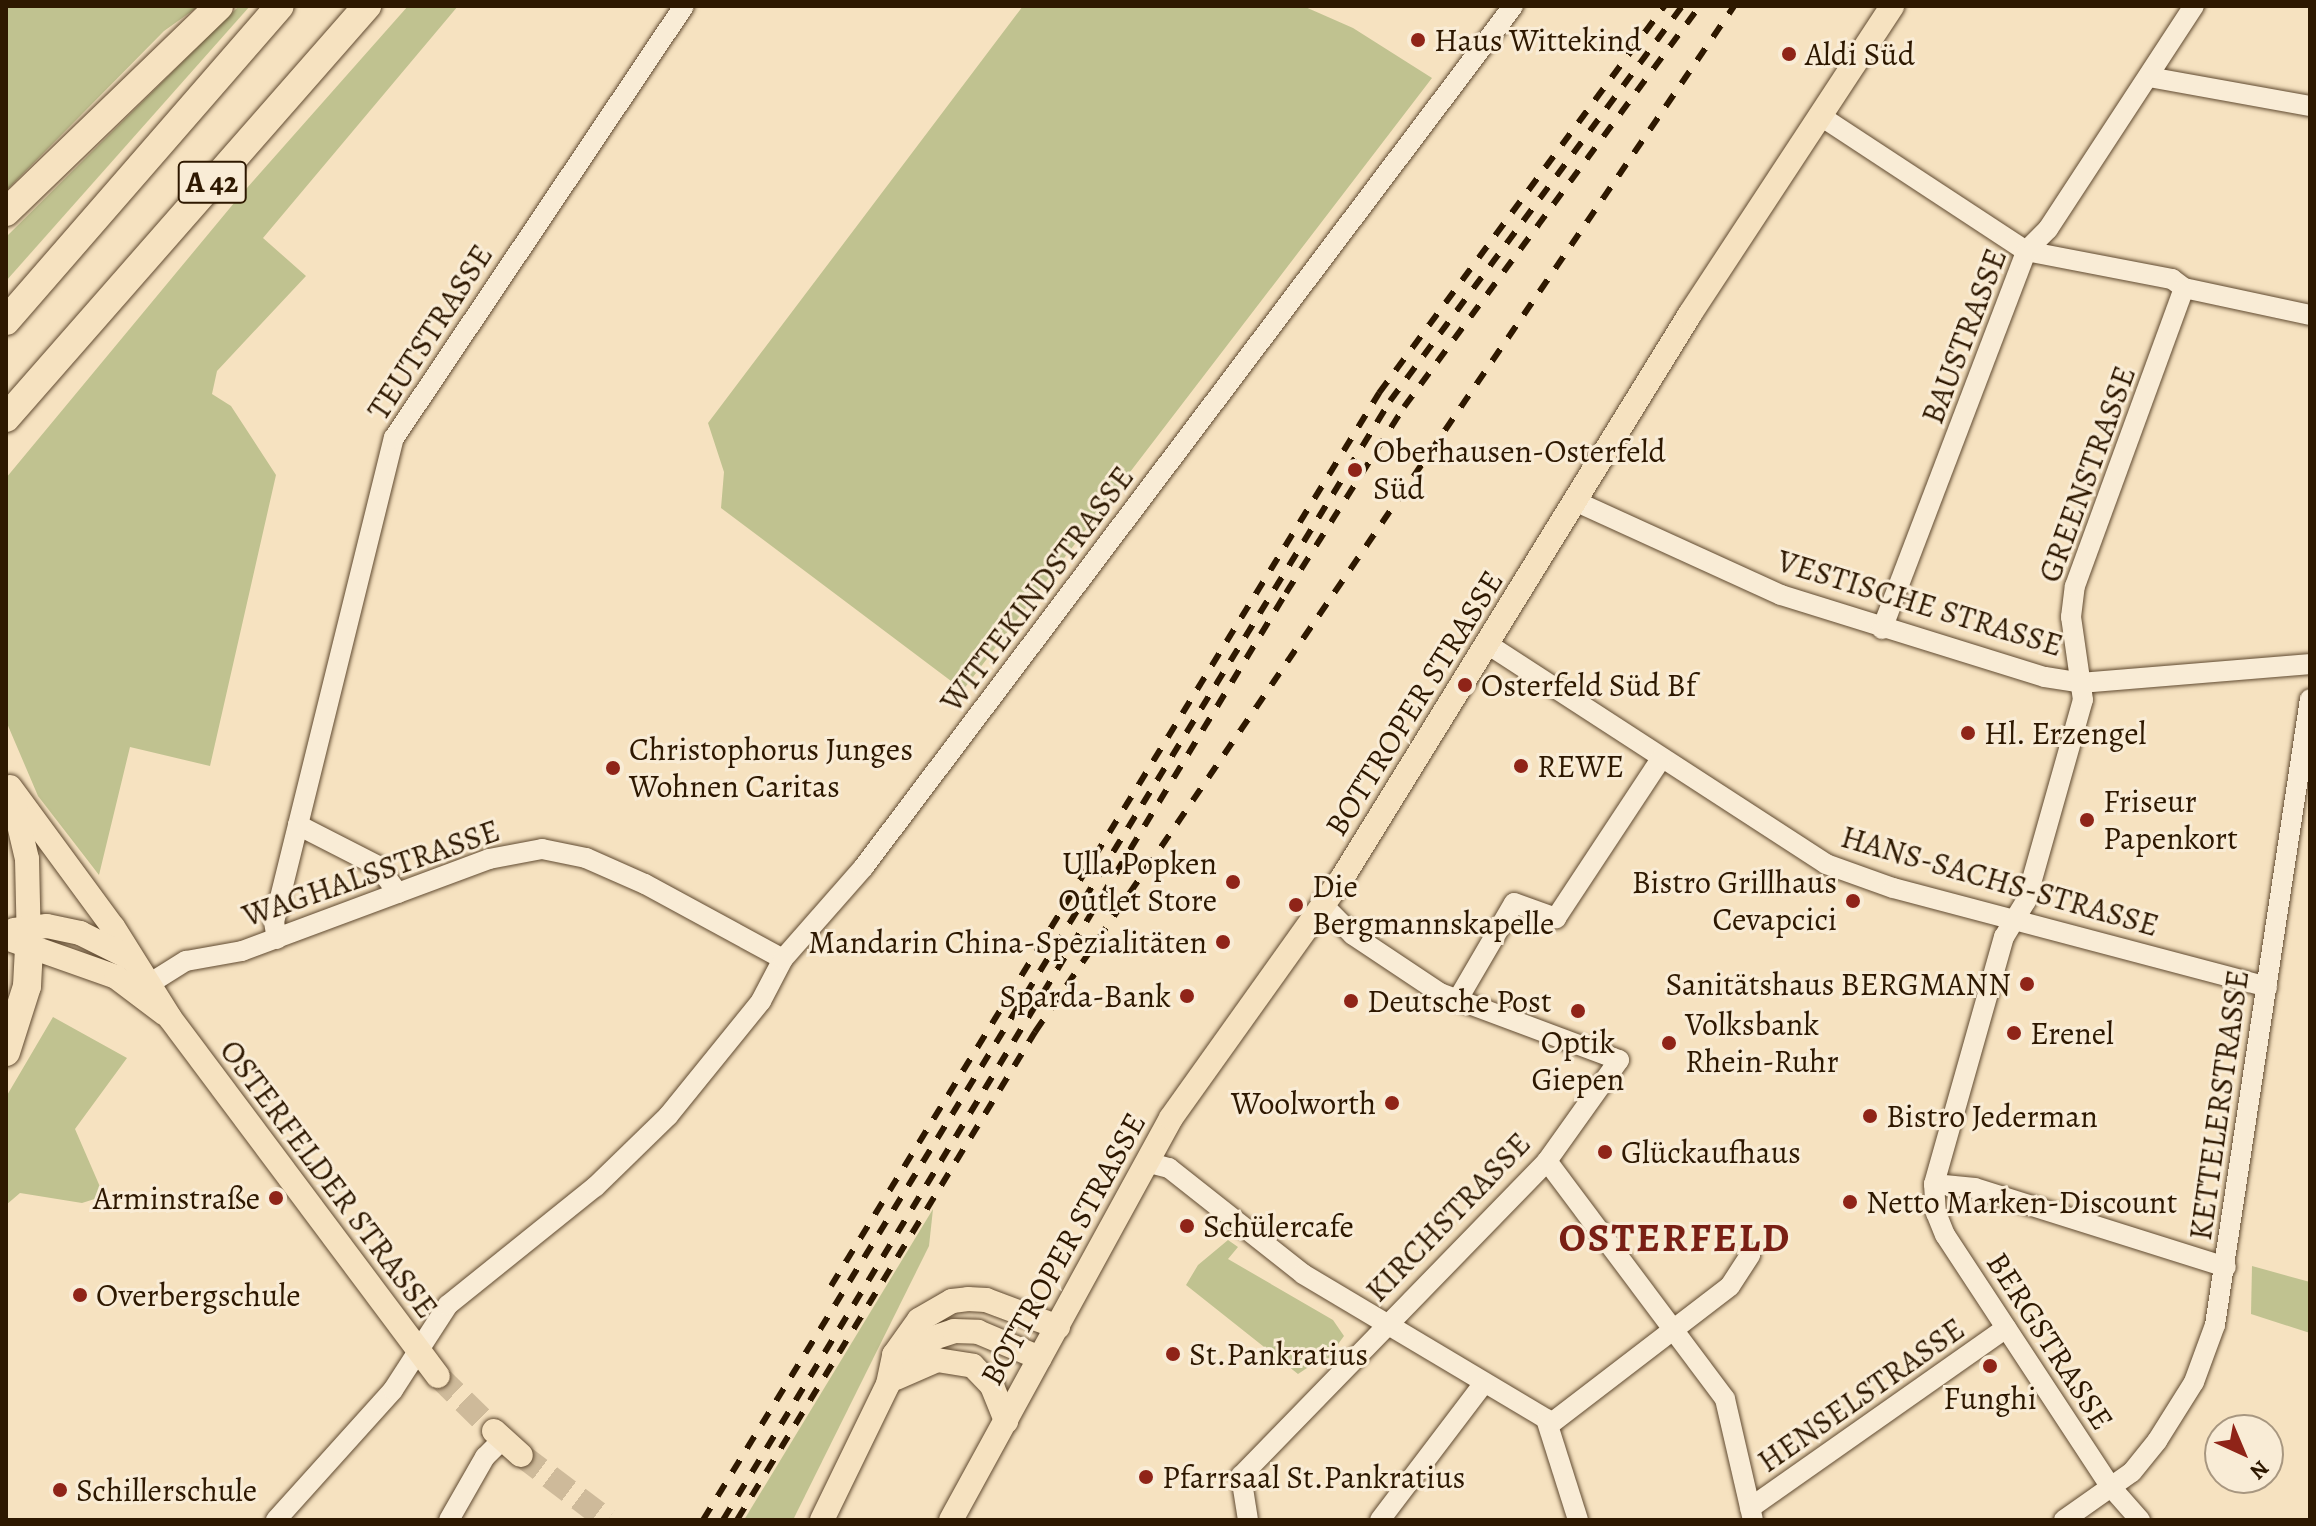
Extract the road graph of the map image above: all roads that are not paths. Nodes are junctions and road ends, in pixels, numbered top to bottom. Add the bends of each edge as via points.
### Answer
1 (219, 6) edge
2 (280, 6) edge
3 (367, 6) edge
4 (684, 6) edge
5 (1513, 6) edge
6 (1892, 6) edge
7 (2194, 6) edge
8 (2149, 77) junction
9 (2310, 106) edge
10 (1819, 115) junction
11 (6, 212) edge
12 (2026, 251) junction
13 (2184, 288) junction
14 (2310, 315) edge
15 (6, 321) edge
16 (6, 418) edge
17 (1577, 502) junction
18 (1882, 629) junction
19 (1489, 645) junction
20 (2310, 664) edge
21 (2081, 683) junction
22 (2310, 699) edge
23 (1661, 759) junction
24 (8, 783) edge
25 (298, 825) junction
26 (398, 893) junction
27 (1323, 905) junction
28 (2014, 920) junction
29 (18, 936) edge
30 (277, 939) junction
31 (132, 959) junction
32 (783, 959) junction
33 (152, 982) junction
34 (2267, 987) junction
35 (1458, 999) junction
36 (170, 1018) junction
37 (6, 1052) edge
38 (1547, 1161) junction
39 (1146, 1162) junction
40 (1934, 1184) junction
41 (1750, 1255) dead end
42 (2226, 1267) junction
43 (1388, 1322) junction
44 (1058, 1327) junction
45 (2006, 1328) junction
46 (1675, 1329) junction
47 (418, 1352) junction
48 (1040, 1358) junction
49 (438, 1376) tunnel mouth
50 (1484, 1383) junction
51 (888, 1384) junction
52 (1006, 1421) junction
53 (1549, 1425) junction
54 (498, 1435) joint
55 (521, 1455) tunnel mouth
56 (2110, 1486) junction
57 (1752, 1514) edge
58 (276, 1520) edge
59 (449, 1520) edge
60 (822, 1520) edge
61 (951, 1520) edge
62 (1248, 1520) edge
63 (1380, 1520) edge
64 (1578, 1520) edge
65 (2064, 1520) edge
66 (2140, 1520) edge

1 - 11 highway
2 - 15 highway, A 42
3 - 16 highway, A 42
4 - 25 street, TEUTSTRASSE via 394,438
5 - 32 street, WITTEKINDSTRASSE via 848,888
6 - 10 main road, BOTTROPER STRASSE
7 - 8 street, BAUSTRASSE
8 - 9 street
8 - 12 street, BAUSTRASSE via 2048,229
10 - 12 street
10 - 17 main road, BOTTROPER STRASSE via 1674,338
12 - 13 street via 2172,279
12 - 18 street, BAUSTRASSE
13 - 14 street
13 - 21 street, GREENSTRASSE via 2075,586 2071,617
17 - 18 street, VESTISCHE STRASSE via 1781,595
17 - 19 main road, BOTTROPER STRASSE
18 - 21 street, VESTISCHE STRASSE via 2007,669
19 - 23 street, HANS-SACHS-STRASSE
19 - 27 main road, BOTTROPER STRASSE
20 - 21 street, VESTISCHE STRASSE
21 - 28 street, GREENSTRASSE via 2083,700 2031,885
22 - 34 street, KETTELERSTRASSE
23 - 28 street, HANS-SACHS-STRASSE via 1813,857 1872,881
23 - 35 street via 1556,918 1514,903
24 - 29 main road, OSTERFELDER STRASSE via 27,859
24 - 31 main road, OSTERFELDER STRASSE
25 - 26 street via 378,866
25 - 30 street, TEUTSTRASSE via 274,922
26 - 30 street, WAGHALSSTRASSE
26 - 32 street, WAGHALSSTRASSE via 517,852 565,851 645,884
27 - 35 street via 1362,941 1440,993
27 - 39 main road, BOTTROPER STRASSE via 1203,1068
28 - 34 street, HANS-SACHS-STRASSE
28 - 40 street, GREENSTRASSE via 2004,937
29 - 31 main road, OSTERFELDER STRASSE via 80,933 107,942
29 - 36 main road, OSTERFELDER STRASSE via 116,977
29 - 37 highway via 27,986
30 - 33 street, WAGHALSSTRASSE via 186,961
31 - 33 main road, OSTERFELDER STRASSE
32 - 47 street, WITTEKINDSTRASSE via 761,1001 647,1140 448,1305
33 - 36 main road, OSTERFELDER STRASSE
34 - 42 street, KETTELERSTRASSE
35 - 38 street, KIRCHSTRASSE via 1619,1060
36 - 47 main road, OSTERFELDER STRASSE
38 - 43 street, KIRCHSTRASSE
38 - 46 street
39 - 43 street via 1169,1168 1261,1245
39 - 44 main road, BOTTROPER STRASSE
40 - 42 street via 1975,1188
40 - 45 street, BERGSTRASSE via 1936,1213 1945,1235
41 - 46 street via 1730,1286
42 - 56 street, KETTELERSTRASSE via 2215,1325 2194,1382 2132,1472
43 - 50 street
43 - 62 street, KIRCHSTRASSE via 1241,1476
44 - 48 main road, BOTTROPER STRASSE
44 - 51 main road via 986,1300 952,1301 919,1320 903,1340
45 - 56 street, BERGSTRASSE
45 - 57 street, HENSELSTRASSE
46 - 53 street
46 - 57 street via 1729,1408
47 - 49 main road, OSTERFELDER STRASSE
47 - 58 street via 393,1390
48 - 51 main road via 978,1332 954,1331 917,1348
48 - 52 main road, BOTTROPER STRASSE
50 - 53 street
50 - 63 street
51 - 52 main road via 937,1360 973,1366 992,1386
51 - 60 main road
52 - 61 main road, BOTTROPER STRASSE
53 - 64 street
54 - 55 main road
54 - 59 street
56 - 65 street, KETTELERSTRASSE
56 - 66 street, BERGSTRASSE

